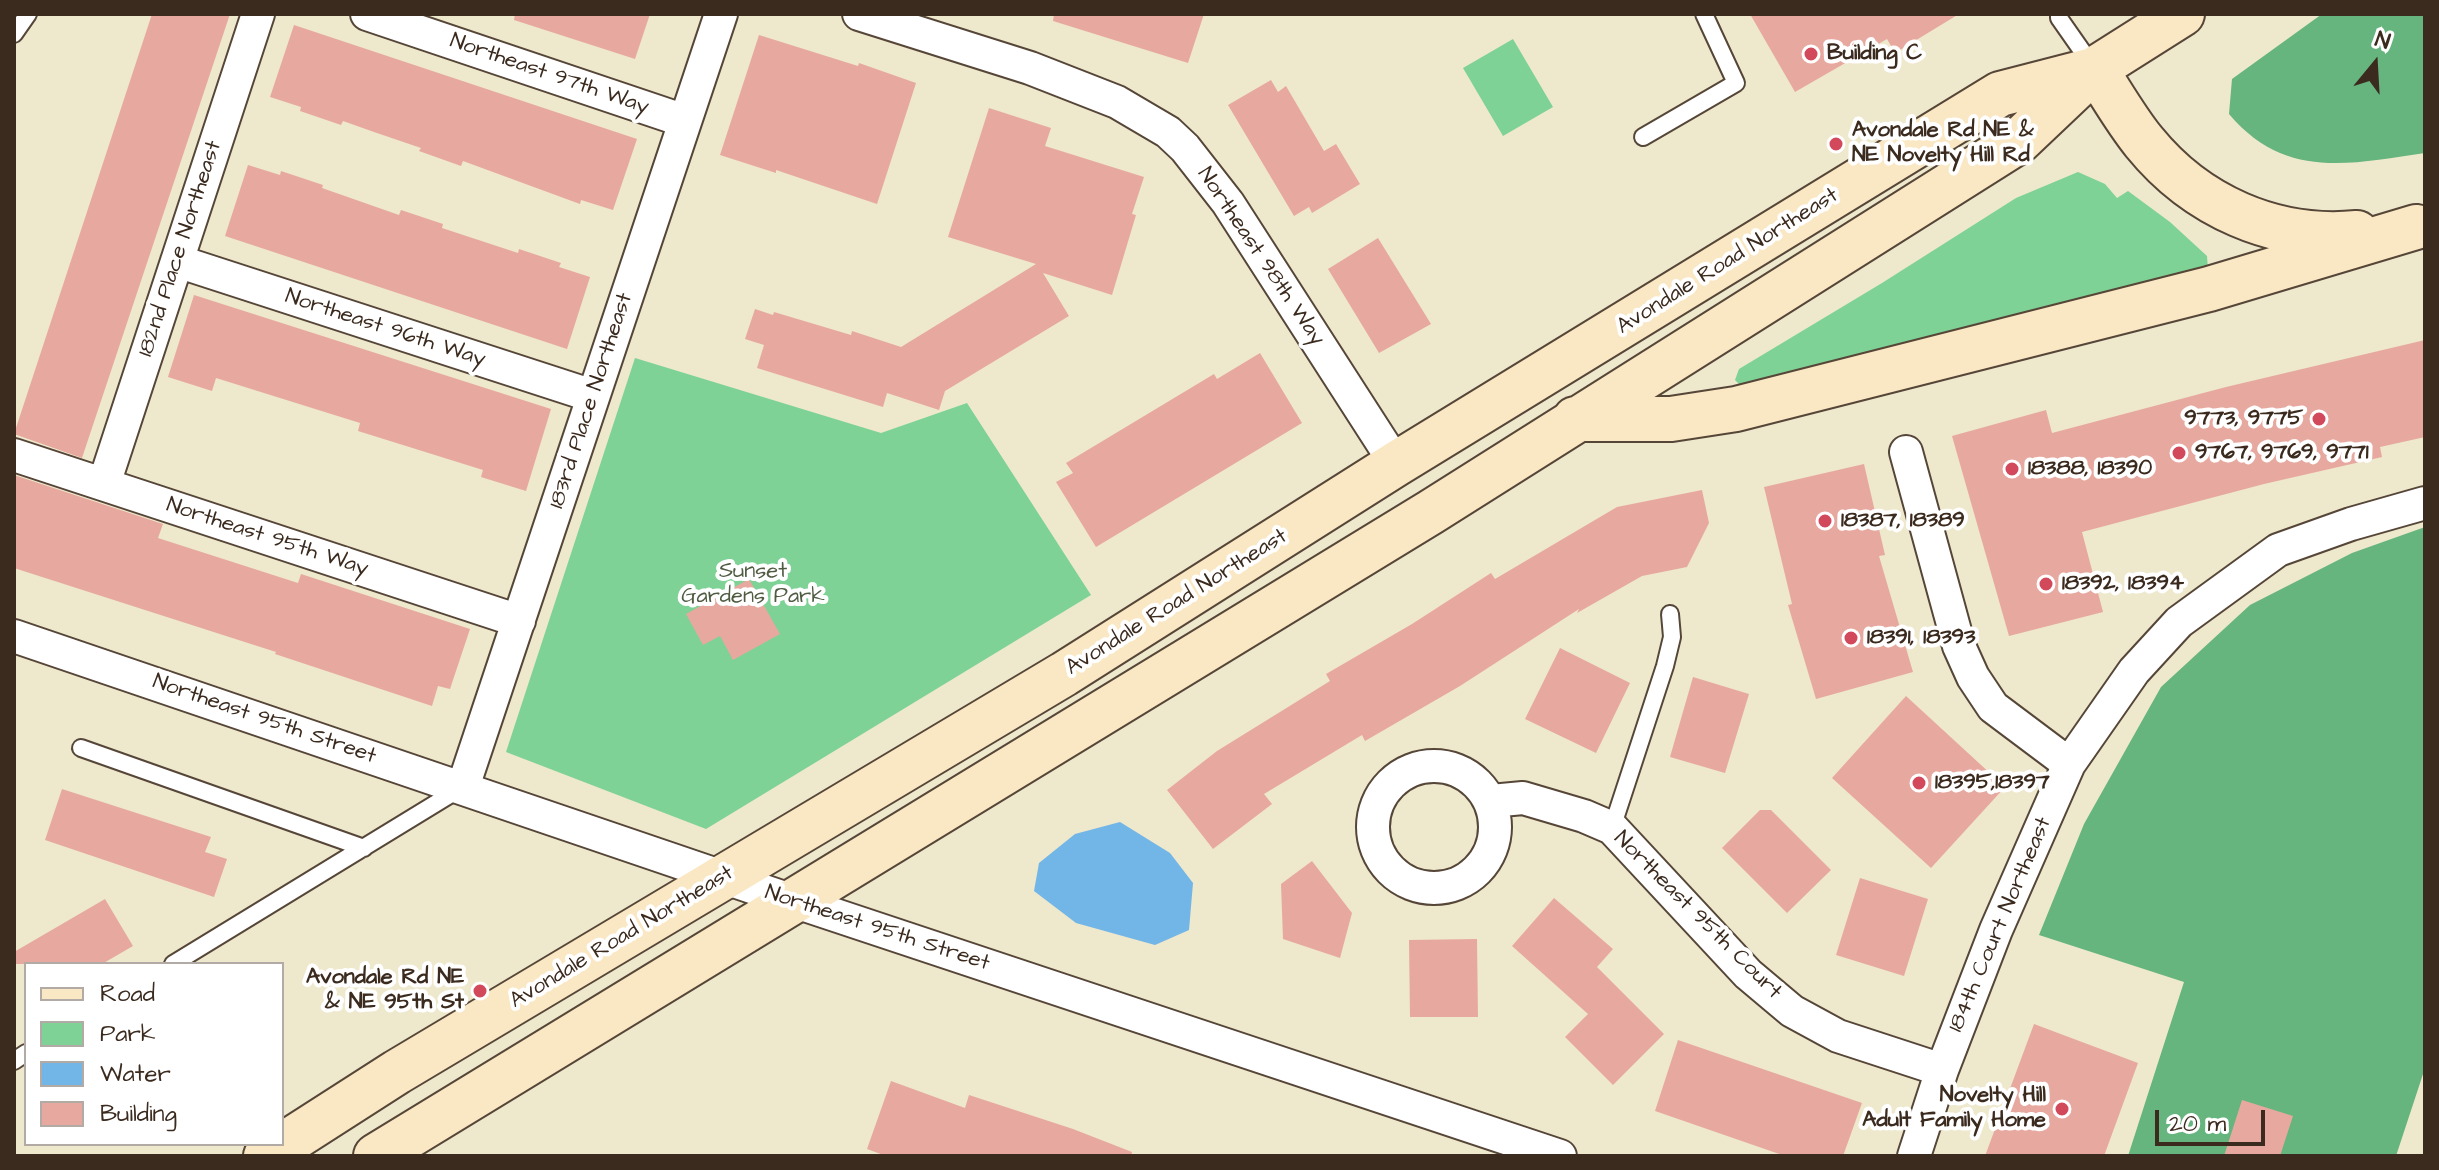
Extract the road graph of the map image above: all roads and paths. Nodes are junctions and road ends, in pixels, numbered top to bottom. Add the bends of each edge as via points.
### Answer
1 (28, 14) edge
2 (258, 14) edge
3 (367, 14) edge
4 (721, 14) edge
5 (859, 14) edge
6 (1704, 14) edge
7 (2182, 14) edge
8 (2054, 15) edge
9 (14, 34) edge
10 (2095, 69) junction
11 (685, 121) junction
12 (1643, 137) dead end
13 (2420, 226) edge
14 (177, 261) junction
15 (593, 396) junction
16 (1575, 419) junction
17 (1906, 452) dead end
18 (14, 455) edge
19 (1396, 464) junction
20 (104, 484) junction
21 (2425, 503) edge
22 (1320, 580) junction
23 (1670, 614) dead end
24 (519, 621) junction
25 (14, 636) edge
26 (81, 748) dead end
27 (2069, 764) junction
28 (463, 787) junction
29 (1491, 801) dead end
30 (1612, 828) junction
31 (364, 848) junction
32 (723, 877) junction
33 (796, 902) junction
34 (176, 962) edge
35 (1942, 1070) junction
36 (284, 1144) edge
37 (376, 1156) edge
38 (1560, 1156) edge
39 (1914, 1156) edge

1 - 9 lane
2 - 14 street, 182nd Place Northeast
3 - 11 street, Northeast 97th Way
4 - 11 street, 183rd Place Northeast
5 - 19 street, Northeast 98th Way via 1030,68 1117,102 1168,132 1228,203
6 - 12 lane via 1736,83
7 - 10 main road, Avondale Road Northeast
8 - 10 lane
10 - 13 main road via 2143,141 2179,180 2222,208 2270,227 2301,231 2345,234
10 - 16 main road, Avondale Road Northeast via 2019,141
10 - 19 main road, Avondale Road Northeast via 2000,94
11 - 15 street, 183rd Place Northeast
13 - 16 main road via 2209,289 1736,409 1671,419
14 - 15 street, Northeast 96th Way
14 - 20 street, 182nd Place Northeast
15 - 24 street, 183rd Place Northeast
16 - 22 main road, Avondale Road Northeast
17 - 27 street via 1959,646 1973,677 1993,707
18 - 20 street, Northeast 95th Way
19 - 22 main road via 1401,478 1397,490 1337,540
19 - 32 main road, Avondale Road Northeast via 1064,674
20 - 24 street, Northeast 95th Way
21 - 27 street, 184th Court Northeast via 2278,550 2225,587 2179,622 2134,671
22 - 33 main road, Avondale Road Northeast
23 - 30 lane via 1672,637 1665,666
24 - 28 street, 183rd Place Northeast
25 - 28 street, Northeast 95th Street
26 - 31 lane
27 - 35 street, 184th Court Northeast
28 - 31 lane
28 - 32 street, Northeast 95th Street
29 - 30 street, Northeast 95th Court via 1523,798
30 - 35 street, Northeast 95th Court via 1748,974 1792,1011 1838,1036
31 - 34 lane
32 - 33 street, Northeast 95th Street
32 - 36 main road, Avondale Road Northeast
33 - 37 main road, Avondale Road Northeast
33 - 38 street, Northeast 95th Street
35 - 39 street, 184th Court Northeast

